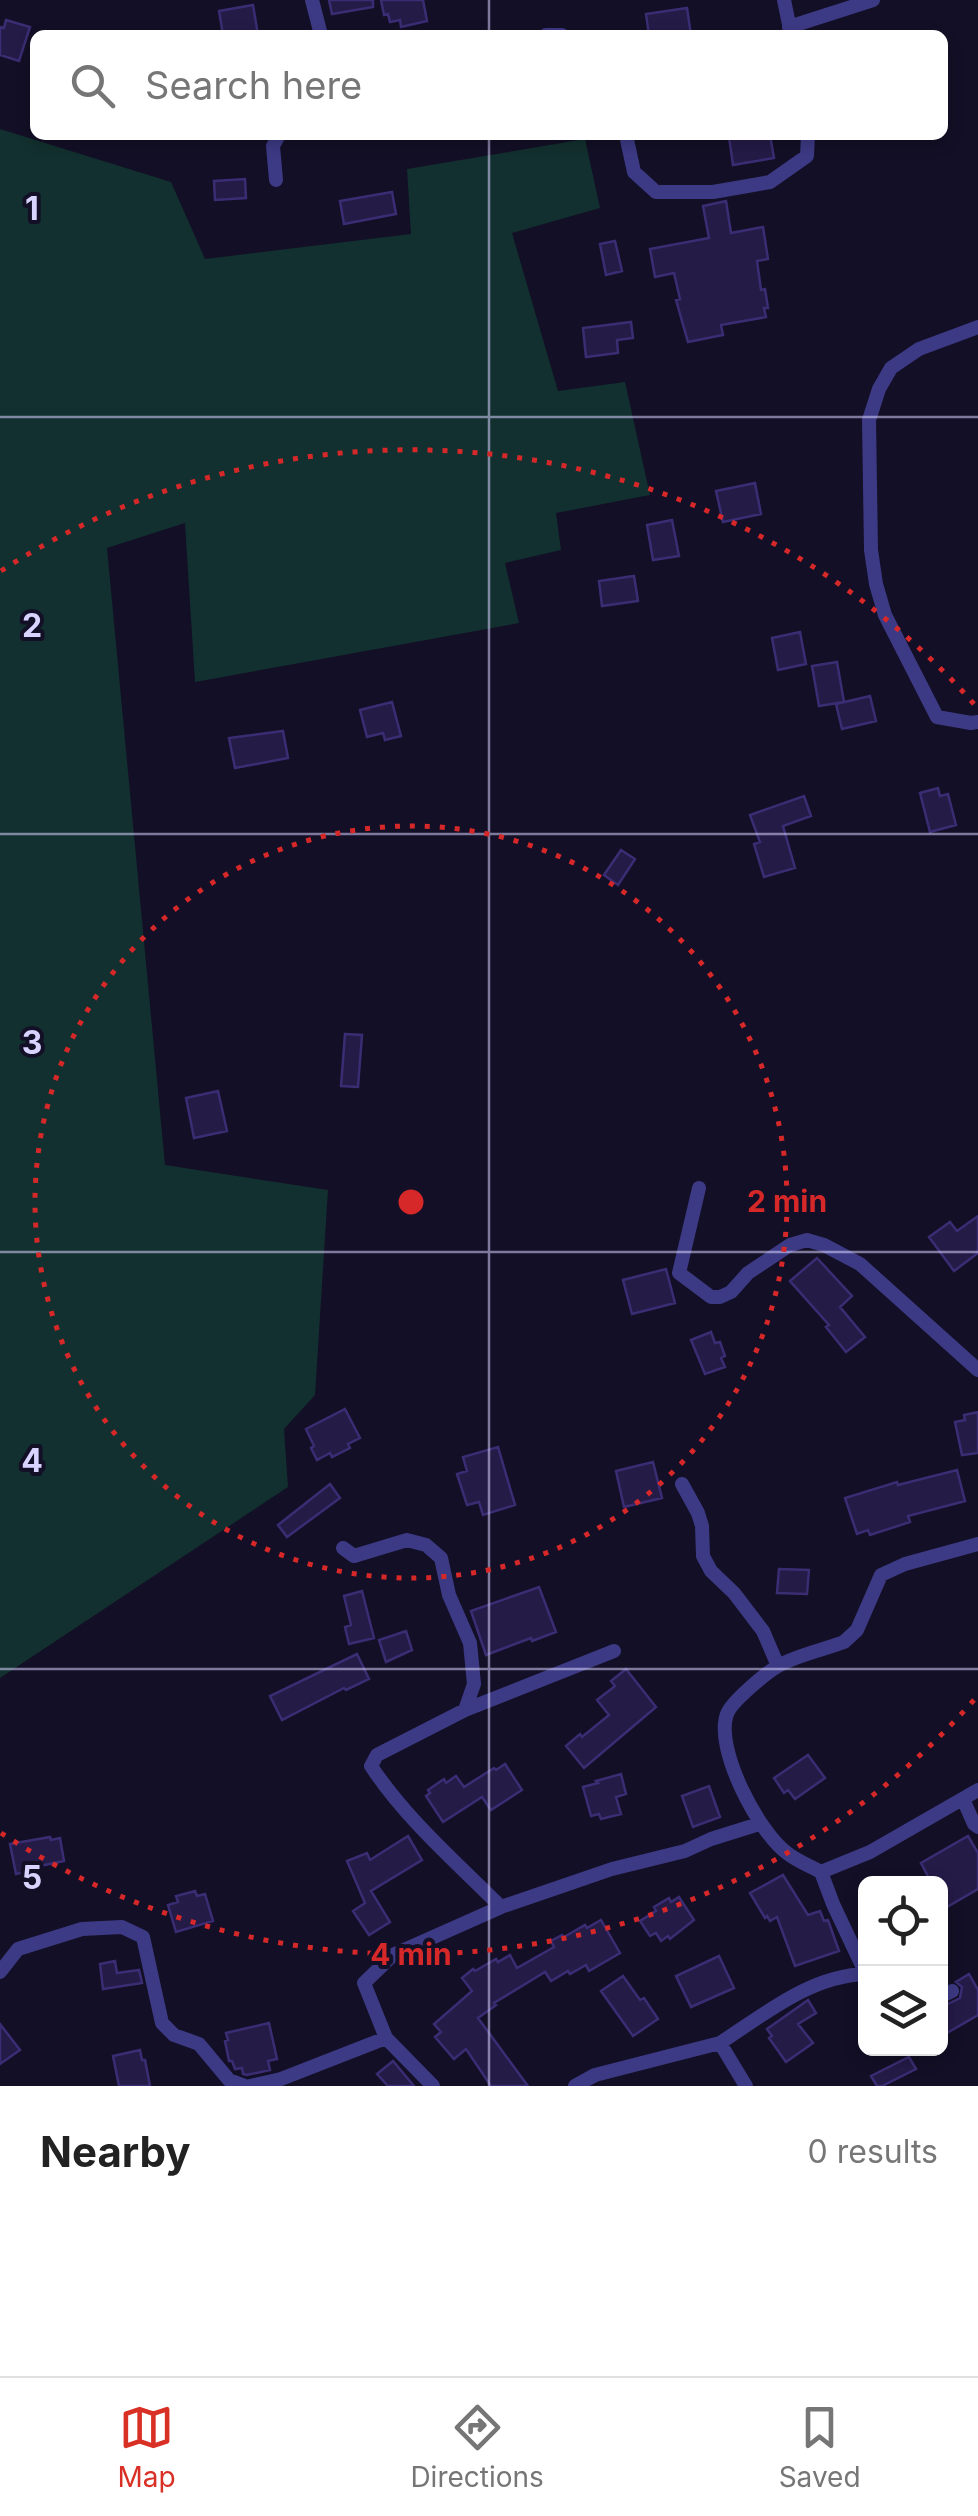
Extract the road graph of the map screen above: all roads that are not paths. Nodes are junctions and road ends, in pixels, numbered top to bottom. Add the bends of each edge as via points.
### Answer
1 (312, 0) edge
2 (784, 0) edge
3 (873, 0) edge
4 (320, 30) edge
5 (790, 30) edge
6 (793, 30) edge
7 (276, 140) edge
8 (627, 140) edge
9 (808, 140) edge
10 (276, 180) dead end
11 (978, 327) edge
12 (978, 722) edge
13 (699, 1188) dead end
14 (978, 1370) edge
15 (682, 1484) dead end
16 (978, 1544) edge
17 (343, 1548) dead end
18 (614, 1651) dead end
19 (778, 1666) junction
20 (465, 1710) junction
21 (978, 1790) edge
22 (964, 1799) junction
23 (760, 1824) junction
24 (978, 1827) edge
25 (821, 1872) junction
26 (501, 1907) junction
27 (861, 1966) edge
28 (0, 1972) edge
29 (858, 1974) edge
30 (386, 2038) junction
31 (720, 2043) junction
32 (248, 2086) edge
33 (433, 2086) edge
34 (575, 2086) edge
35 (746, 2086) edge

1 - 4 street
2 - 5 street
3 - 6 street
7 - 10 street
8 - 9 street via 634,172 656,192 713,192 770,182 807,156
11 - 12 street via 919,349 891,368 869,420 871,550 885,614 937,717
13 - 14 street via 679,1273 711,1297 731,1292 783,1249 807,1240 860,1264
15 - 19 street via 702,1526 703,1556 764,1631
16 - 19 street via 881,1574 851,1638
17 - 20 street via 354,1556 407,1540 441,1558 470,1643 474,1684
18 - 20 street
19 - 23 street via 727,1714 725,1743
20 - 26 street via 376,1755 371,1766
21 - 22 street
22 - 24 street
22 - 25 street
23 - 25 street via 785,1852
23 - 26 street
25 - 27 street
26 - 30 street via 393,1955 364,1983
28 - 32 street via 18,1949 82,1929 122,1927 143,1937 162,2023 200,2044 229,2080
29 - 31 street via 815,1984
30 - 32 street
30 - 33 street
31 - 34 street
31 - 35 street

